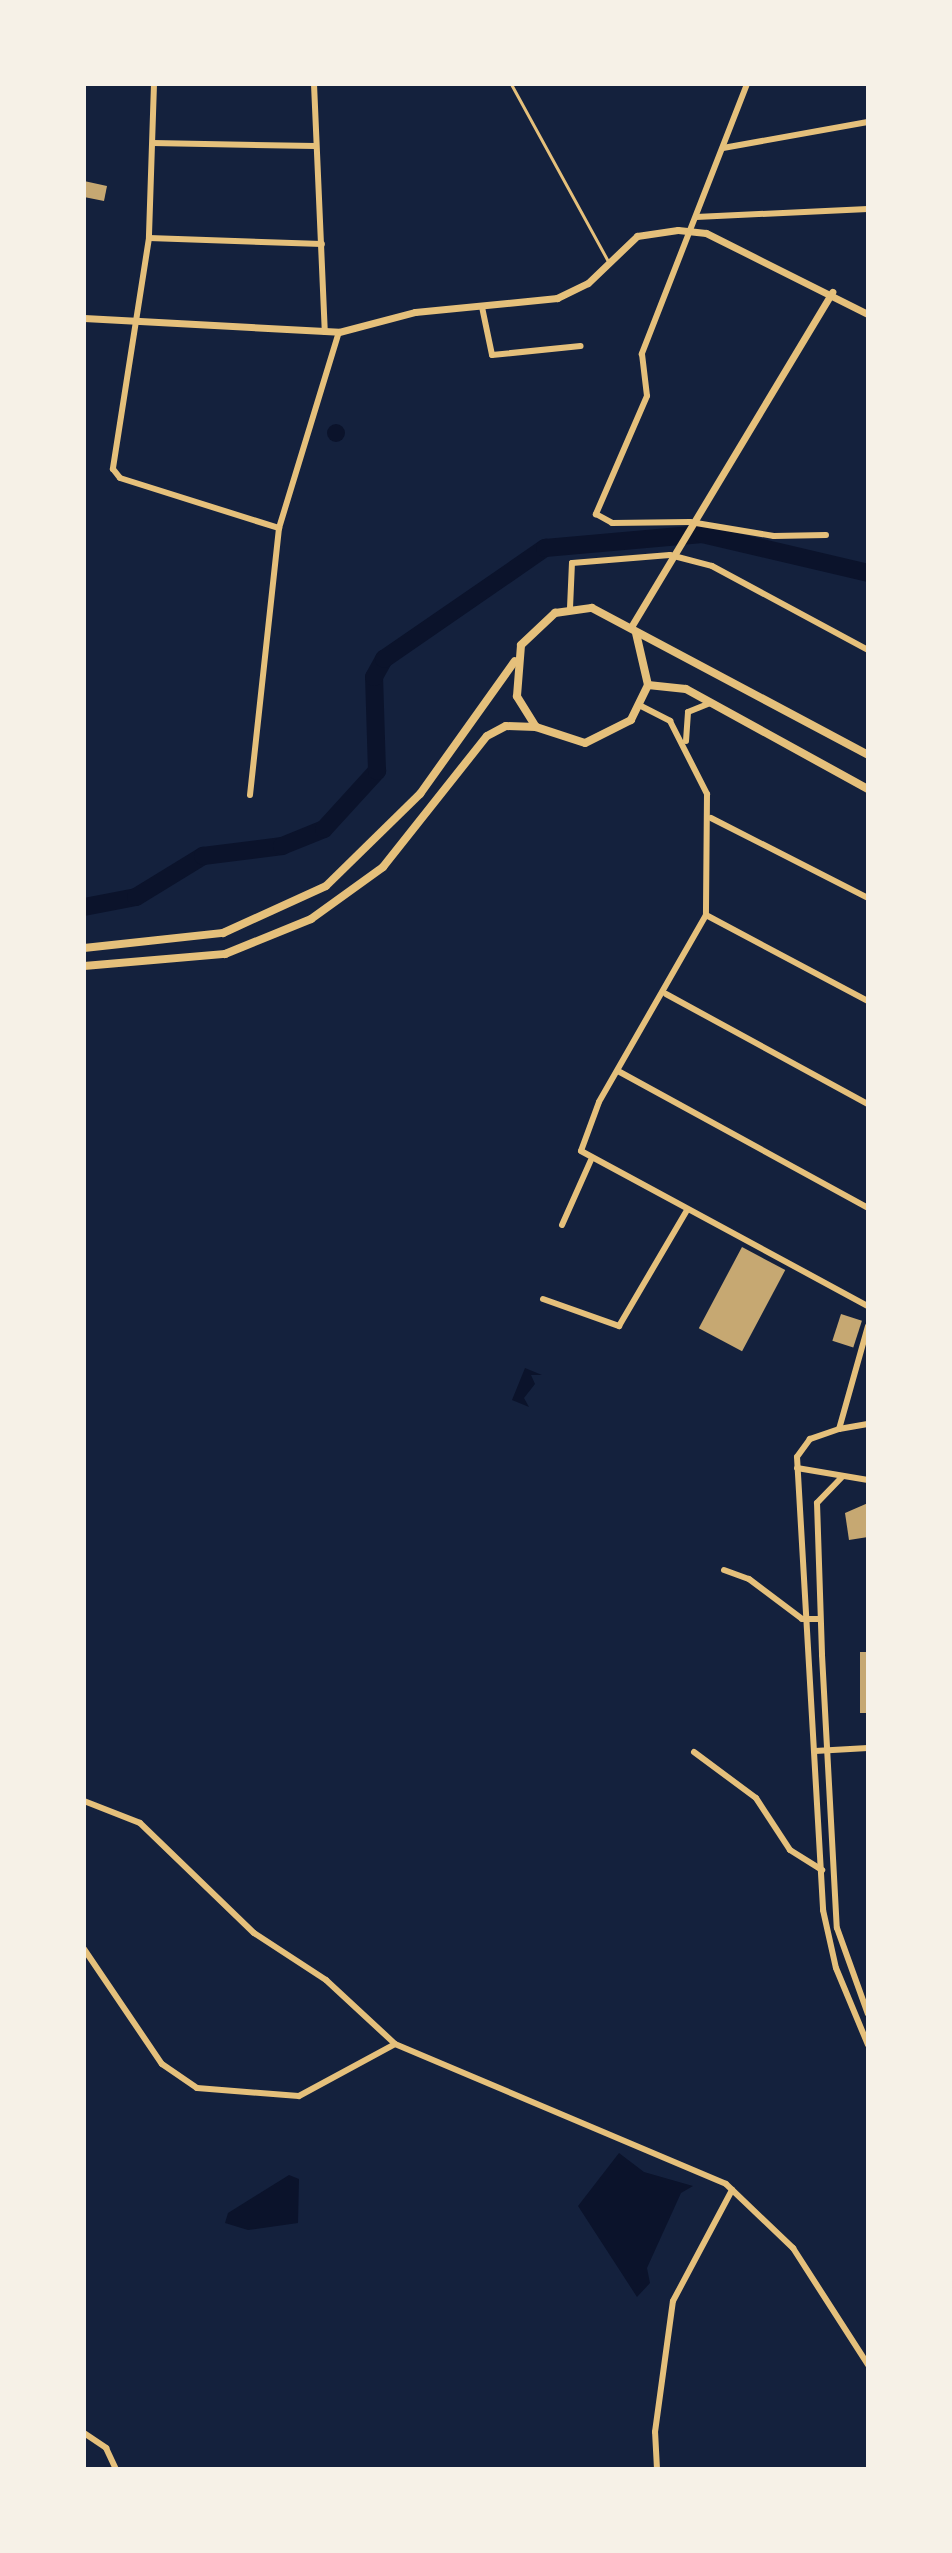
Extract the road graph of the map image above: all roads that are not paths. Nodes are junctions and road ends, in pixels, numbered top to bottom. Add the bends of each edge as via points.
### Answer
1 (154, 84) edge
2 (314, 84) edge
3 (511, 84) edge
4 (747, 84) edge
5 (868, 122) edge
6 (153, 143) junction
7 (315, 146) junction
8 (723, 148) junction
9 (868, 209) edge
10 (696, 217) junction
11 (690, 231) junction
12 (149, 238) junction
13 (322, 244) junction
14 (608, 261) junction
15 (832, 292) junction
16 (482, 307) junction
17 (868, 314) edge
18 (84, 318) edge
19 (135, 323) junction
20 (325, 332) junction
21 (339, 332) junction
22 (581, 346) dead end
23 (689, 524) junction
24 (279, 528) junction
25 (826, 535) dead end
26 (670, 555) junction
27 (570, 608) junction
28 (634, 630) junction
29 (868, 650) edge
30 (516, 660) junction
31 (648, 685) junction
32 (710, 703) junction
33 (641, 706) junction
34 (536, 727) junction
35 (688, 748) junction
36 (868, 755) edge
37 (868, 789) edge
38 (250, 795) dead end
39 (711, 818) junction
40 (868, 898) edge
41 (706, 915) junction
42 (84, 948) edge
43 (84, 966) edge
44 (666, 994) junction
45 (868, 1001) edge
46 (618, 1071) junction
47 (868, 1104) edge
48 (591, 1160) junction
49 (868, 1208) edge
50 (687, 1210) junction
51 (562, 1225) dead end
52 (543, 1299) dead end
53 (868, 1306) edge
54 (868, 1327) edge
55 (868, 1424) edge
56 (839, 1429) junction
57 (797, 1457) junction
58 (797, 1468) junction
59 (813, 1471) junction
60 (842, 1477) junction
61 (868, 1480) edge
62 (724, 1570) dead end
63 (820, 1619) junction
64 (808, 1620) junction
65 (868, 1748) edge
66 (815, 1751) junction
67 (828, 1751) junction
68 (694, 1752) dead end
69 (84, 1801) edge
70 (822, 1870) junction
71 (84, 1949) edge
72 (868, 2014) edge
73 (395, 2044) junction
74 (868, 2045) edge
75 (732, 2190) junction
76 (868, 2365) edge
77 (84, 2433) edge
78 (116, 2469) edge
79 (657, 2469) edge

1 - 6 street
2 - 7 street
3 - 14 lane
4 - 8 street
5 - 8 street
6 - 7 street
6 - 12 street
7 - 13 street
8 - 10 street
9 - 10 street
10 - 11 street
11 - 14 street via 648,231
11 - 15 street
11 - 23 street via 642,354 649,387 643,410 598,506 599,519 612,523
12 - 13 street
12 - 19 street
13 - 20 street
14 - 16 street via 572,293
15 - 17 street
15 - 23 street
16 - 21 street via 415,312
16 - 22 street via 492,355
18 - 19 street
19 - 20 street
19 - 24 street via 111,456 120,478
20 - 21 street
21 - 24 street
23 - 25 street via 774,536
23 - 26 street
24 - 38 street
26 - 27 street via 572,563
26 - 28 street
26 - 29 street via 712,566
27 - 28 main road via 592,608
27 - 30 main road via 530,632
28 - 31 main road
28 - 36 main road
30 - 34 main road via 517,696
30 - 42 main road via 420,794 326,886 223,933
31 - 32 main road via 677,685
31 - 33 main road
32 - 35 street via 685,717
32 - 37 main road
33 - 34 main road via 602,740 568,742
33 - 35 street via 670,721
34 - 43 main road via 506,726 487,736 383,867 311,919 225,954
35 - 39 street
39 - 40 street
39 - 41 street
41 - 44 street
41 - 45 street
44 - 46 street
44 - 47 street
46 - 48 street via 580,1145
46 - 49 street
48 - 50 street
48 - 51 street
50 - 52 street via 623,1322 610,1327
50 - 53 street
54 - 56 street
55 - 56 street
56 - 57 street via 810,1439
57 - 58 street
57 - 59 street
58 - 59 street
58 - 64 street
59 - 60 street
60 - 61 street
60 - 63 street via 817,1503
62 - 64 street
63 - 64 street
63 - 67 street
64 - 66 street
65 - 67 street
66 - 67 street
66 - 70 street
67 - 72 street via 837,1928
68 - 70 street via 756,1798 790,1850
69 - 73 street via 140,1823 254,1933 326,1980
70 - 74 street via 828,1943
71 - 73 street via 162,2064 197,2088 299,2096
73 - 75 street via 592,2123
75 - 76 street via 793,2248
75 - 79 street via 673,2301 655,2432
77 - 78 street via 106,2448

